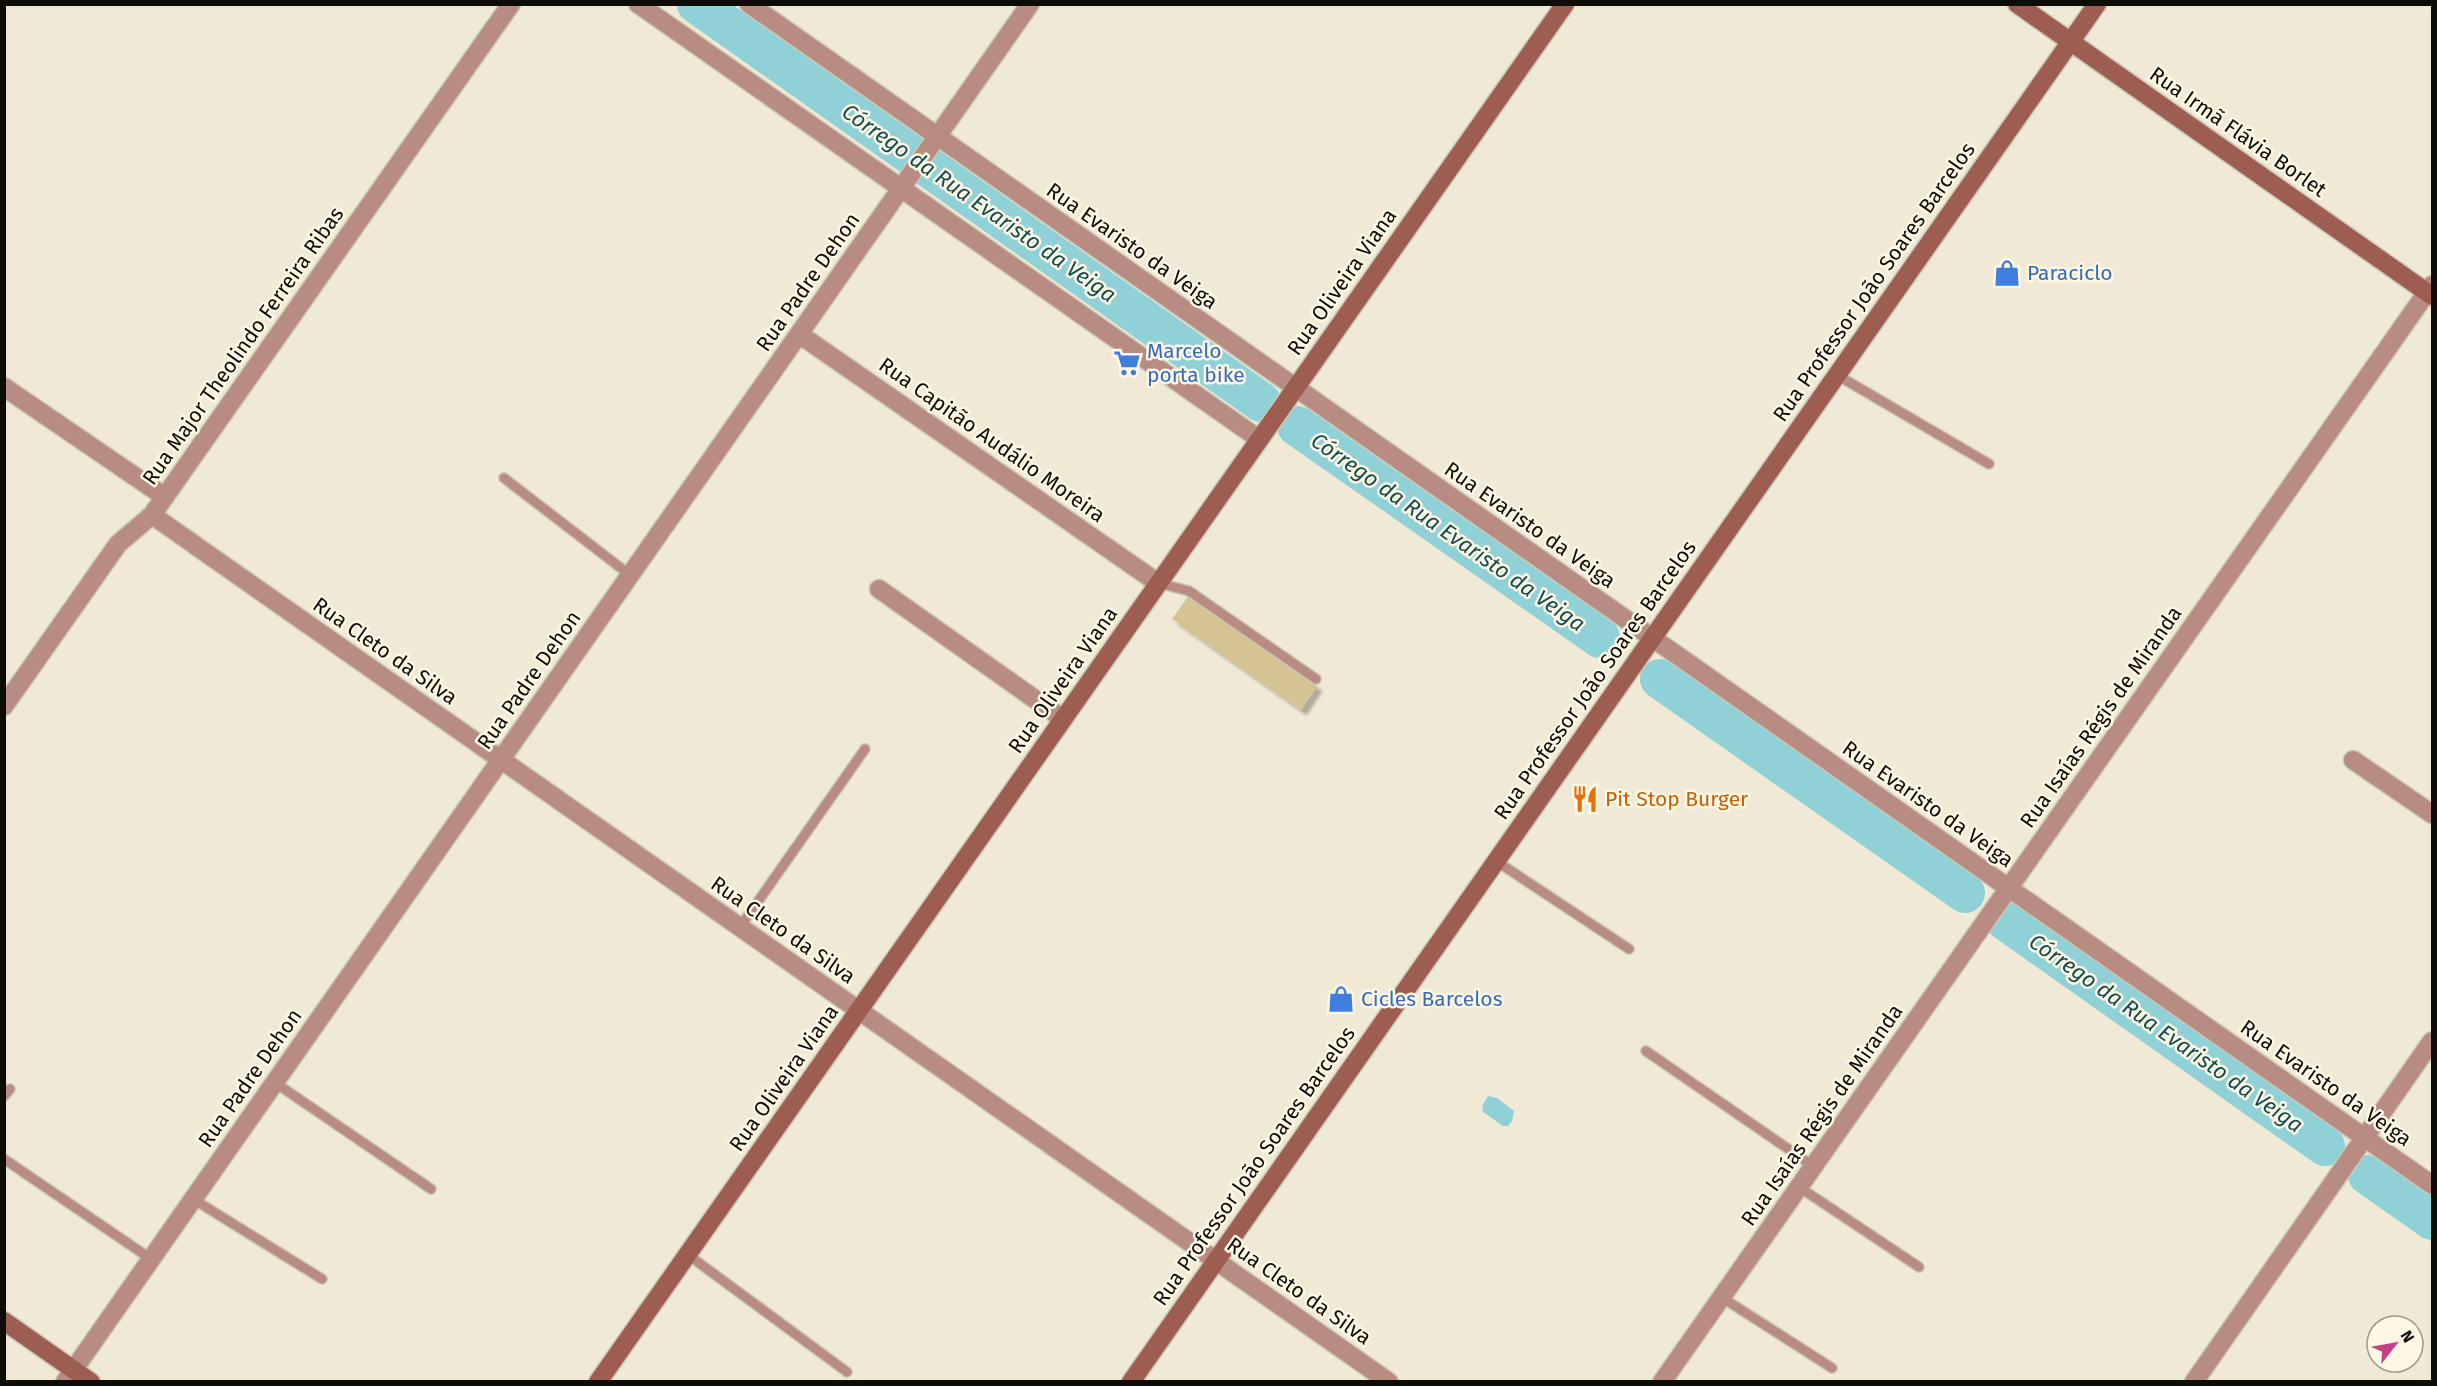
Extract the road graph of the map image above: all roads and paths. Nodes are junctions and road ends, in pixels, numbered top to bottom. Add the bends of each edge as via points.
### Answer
1 (511, 4) edge
2 (638, 4) edge
3 (749, 4) edge
4 (1030, 4) edge
5 (1565, 4) edge
6 (2017, 4) edge
7 (2097, 4) edge
8 (2070, 42) junction
9 (938, 137) junction
10 (901, 188) junction
11 (2431, 291) edge
12 (800, 333) junction
13 (1837, 375) junction
14 (4, 387) edge
15 (1296, 388) junction
16 (1259, 439) junction
17 (1989, 464) dead end
18 (504, 478) dead end
19 (165, 497) junction
20 (152, 515) junction
21 (630, 575) junction
22 (1158, 584) junction
23 (879, 589) dead end
24 (1652, 638) junction
25 (1316, 679) dead end
26 (4, 706) edge
27 (1063, 718) junction
28 (865, 749) dead end
29 (501, 759) junction
30 (2353, 760) dead end
31 (2433, 813) edge
32 (1496, 861) junction
33 (2009, 888) junction
34 (740, 927) junction
35 (1629, 949) dead end
36 (859, 1010) junction
37 (2433, 1041) edge
38 (1646, 1051) dead end
39 (274, 1082) junction
40 (2365, 1138) junction
41 (4, 1159) edge
42 (1813, 1166) junction
43 (2433, 1185) edge
44 (1798, 1188) junction
45 (431, 1189) dead end
46 (193, 1199) junction
47 (687, 1254) junction
48 (151, 1259) junction
49 (1216, 1260) junction
50 (1919, 1268) dead end
51 (322, 1279) dead end
52 (1721, 1297) junction
53 (4, 1321) edge
54 (1832, 1368) dead end
55 (847, 1372) dead end
56 (69, 1375) edge
57 (91, 1382) edge
58 (598, 1382) edge
59 (1131, 1382) edge
60 (1389, 1382) edge
61 (1662, 1382) edge
62 (2194, 1382) edge

1 - 19 street, Rua Major Theolindo Ferreira Ribas
2 - 10 street
3 - 9 street, Rua Evaristo da Veiga
4 - 9 street, Rua Padre Dehon
5 - 15 main road, Rua Oliveira Viana
6 - 8 main road, Rua Irmã Flávia Borlet
7 - 8 main road, Rua Professor João Soares Barcelos
8 - 11 main road, Rua Irmã Flávia Borlet
8 - 13 main road, Rua Professor João Soares Barcelos
9 - 10 street, Rua Padre Dehon
9 - 15 street, Rua Evaristo da Veiga
10 - 12 street, Rua Padre Dehon
10 - 16 street
11 - 33 street, Rua Isaías Régis de Miranda
12 - 21 street, Rua Padre Dehon
12 - 22 street, Rua Capitão Audálio Moreira
13 - 17 lane
13 - 24 main road, Rua Professor João Soares Barcelos
14 - 19 street
15 - 16 main road, Rua Oliveira Viana
15 - 24 street, Rua Evaristo da Veiga
16 - 22 main road, Rua Oliveira Viana
18 - 21 lane
19 - 20 street, Rua Major Theolindo Ferreira Ribas
20 - 26 street, Rua Major Theolindo Ferreira Ribas via 118,544
20 - 29 street, Rua Cleto da Silva
21 - 29 street, Rua Padre Dehon
22 - 25 lane via 1189,591
22 - 27 main road, Rua Oliveira Viana
23 - 27 street
24 - 32 main road, Rua Professor João Soares Barcelos
24 - 33 street, Rua Evaristo da Veiga
27 - 36 main road, Rua Oliveira Viana
28 - 34 lane
29 - 34 street, Rua Cleto da Silva
29 - 39 street, Rua Padre Dehon
30 - 31 street
32 - 35 lane
32 - 49 main road, Rua Professor João Soares Barcelos
33 - 40 street, Rua Evaristo da Veiga
33 - 42 street, Rua Isaías Régis de Miranda
34 - 36 street, Rua Cleto da Silva
36 - 47 main road, Rua Oliveira Viana
36 - 49 street, Rua Cleto da Silva
37 - 40 street
38 - 42 lane
39 - 45 lane
39 - 46 street, Rua Padre Dehon
40 - 43 street, Rua Evaristo da Veiga
40 - 62 street
41 - 48 lane
42 - 44 street, Rua Isaías Régis de Miranda
44 - 50 lane
44 - 52 street, Rua Isaías Régis de Miranda
46 - 48 street, Rua Padre Dehon
46 - 51 lane
47 - 55 lane
47 - 58 main road, Rua Oliveira Viana
48 - 56 street, Rua Padre Dehon
49 - 59 main road, Rua Professor João Soares Barcelos
49 - 60 street, Rua Cleto da Silva
52 - 54 lane
52 - 61 street, Rua Isaías Régis de Miranda
53 - 56 main road
56 - 57 main road

